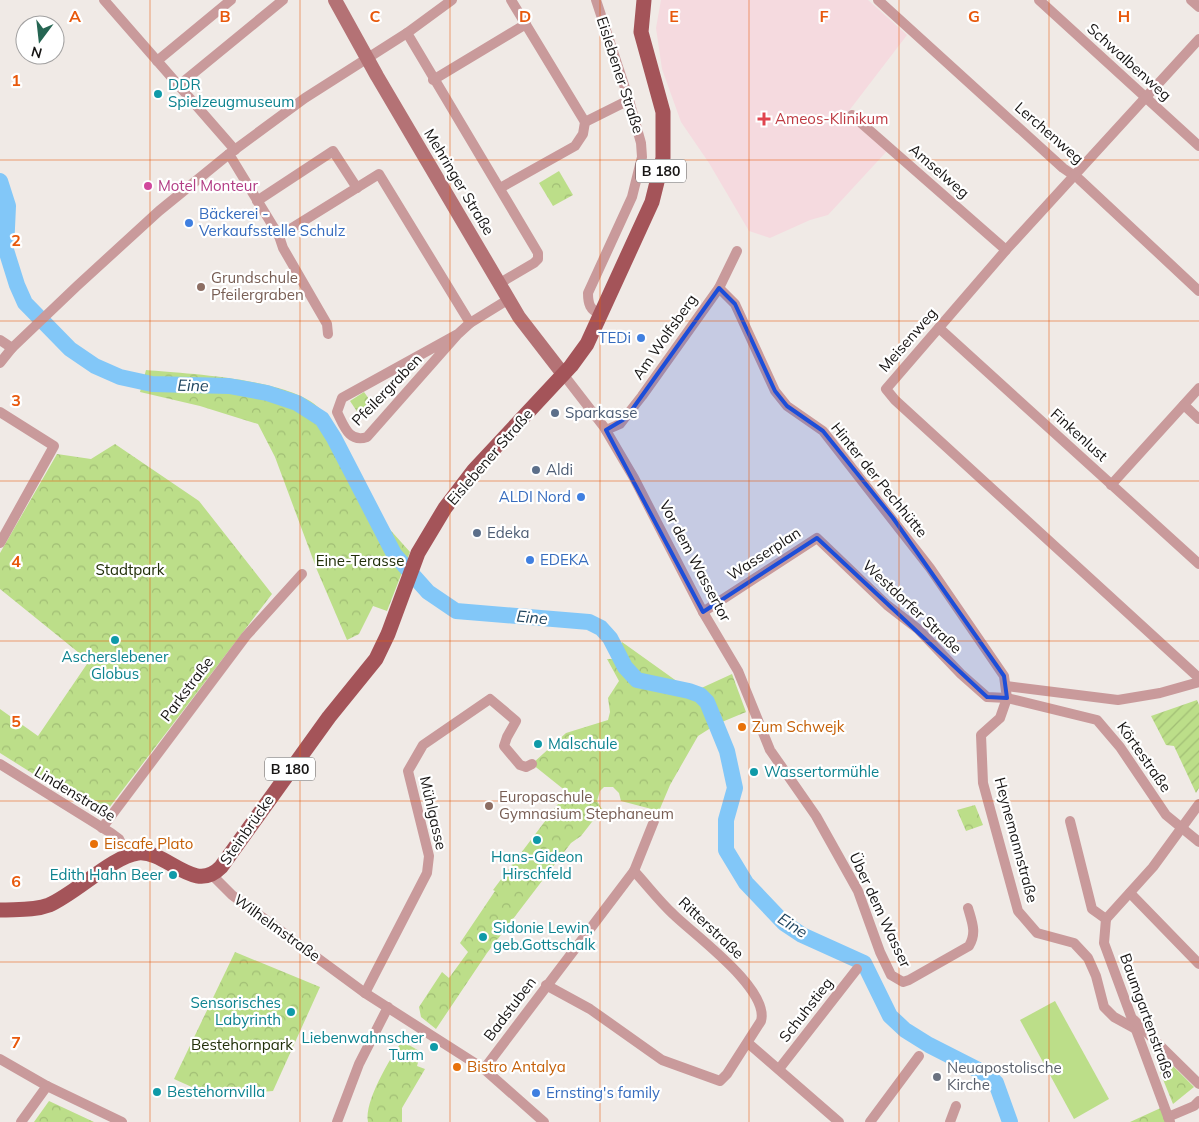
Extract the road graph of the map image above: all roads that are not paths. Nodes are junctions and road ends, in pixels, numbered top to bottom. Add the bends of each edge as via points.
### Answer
1 (104, 0) edge
2 (231, 0) edge
3 (283, 0) edge
4 (335, 0) edge
5 (452, 0) edge
6 (511, 0) edge
7 (596, 0) edge
8 (644, 0) edge
9 (878, 0) edge
10 (1039, 0) edge
11 (1191, 0) edge
12 (1199, 7) edge
13 (526, 24) junction
14 (406, 33) junction
15 (1199, 39) edge
16 (366, 57) junction
17 (157, 61) junction
18 (433, 80) junction
19 (178, 86) junction
20 (1145, 96) junction
21 (629, 100) junction
22 (852, 114) dead end
23 (585, 122) junction
24 (1199, 146) edge
25 (232, 152) junction
26 (1074, 175) junction
27 (357, 188) junction
28 (500, 188) junction
29 (257, 200) junction
30 (279, 236) junction
31 (1006, 250) junction
32 (737, 251) dead end
33 (500, 283) junction
34 (719, 288) junction
35 (1199, 290) edge
36 (510, 299) junction
37 (600, 314) junction
38 (470, 323) junction
39 (939, 328) junction
40 (328, 334) dead end
41 (458, 334) junction
42 (0, 340) edge
43 (12, 348) junction
44 (0, 363) edge
45 (563, 374) junction
46 (1199, 388) edge
47 (1184, 405) junction
48 (0, 412) edge
49 (1199, 418) edge
50 (606, 430) junction
51 (1111, 485) junction
52 (817, 538) joint
53 (0, 543) edge
54 (1199, 564) edge
55 (302, 574) dead end
56 (703, 612) junction
57 (372, 666) joint
58 (1199, 678) edge
59 (1199, 682) edge
60 (1006, 686) junction
61 (987, 697) joint
62 (1006, 698) junction
63 (0, 764) edge
64 (532, 764) dead end
65 (784, 771) joint
66 (1199, 804) edge
67 (656, 816) dead end
68 (1070, 821) dead end
69 (1183, 826) junction
70 (102, 828) junction
71 (1199, 842) edge
72 (127, 856) junction
73 (634, 871) junction
74 (212, 875) junction
75 (1130, 894) junction
76 (968, 908) dead end
77 (0, 910) edge
78 (1106, 918) junction
79 (1199, 964) edge
80 (857, 969) dead end
81 (546, 985) junction
82 (365, 994) junction
83 (388, 1007) junction
84 (1135, 1024) junction
85 (748, 1043) junction
86 (919, 1056) dead end
87 (0, 1060) edge
88 (484, 1069) junction
89 (779, 1069) junction
90 (1199, 1084) edge
91 (47, 1086) junction
92 (1199, 1101) edge
93 (956, 1106) dead end
94 (1169, 1120) edge
95 (21, 1122) edge
96 (122, 1122) edge
97 (337, 1122) edge
98 (544, 1122) edge
99 (839, 1122) edge
100 (870, 1122) edge
101 (950, 1122) edge

1 - 17 street
2 - 17 street
3 - 19 street
4 - 16 main road, Mehringer Straße
5 - 14 street
6 - 13 street
7 - 21 street, Eislebener Straße
8 - 37 main road, Eislebener Straße / B 180 via 641,32 663,112 664,158 652,202
9 - 26 street, Lerchenweg
10 - 20 street, Schwalbenweg
11 - 12 street
13 - 18 street
13 - 23 street
14 - 16 street
14 - 18 street
15 - 20 street, Meisenweg
16 - 25 street
16 - 33 main road, Mehringer Straße
17 - 19 street
18 - 28 street
19 - 25 street
20 - 24 street, Schwalbenweg
20 - 26 street, Meisenweg
21 - 23 street
21 - 37 street, Eislebener Straße via 642,143 640,171 632,197 588,293 591,308
22 - 31 street, Amselweg
23 - 28 street via 583,134 575,146
25 - 29 street
25 - 43 street via 159,211
26 - 31 street, Meisenweg
26 - 35 street, Lerchenweg
27 - 29 street via 333,150
27 - 30 street
27 - 38 street via 380,174
28 - 33 street via 538,253 538,259
29 - 30 street
30 - 40 street via 326,324
31 - 39 street, Meisenweg
32 - 34 street, Am Wolfsberg
33 - 36 main road, Mehringer Straße
34 - 50 street, Am Wolfsberg via 626,418
34 - 60 street, Hinter der Pechhütte via 734,304 786,406 824,431 893,518 1004,676
36 - 38 street, Pfeilergraben
36 - 45 main road, Mehringer Straße via 531,334
37 - 45 main road, Eislebener Straße / B 180 via 583,351
38 - 41 street, Pfeilergraben
39 - 51 street, Finkenlust
39 - 58 street, Meisenweg via 886,389
41 - 41 street, Pfeilergraben via 342,398 337,412 352,438 367,437
42 - 43 street
43 - 44 street
45 - 50 street, Vor dem Wassertor
45 - 57 main road, Eislebener Straße / B 180 via 466,480 430,532 416,558 384,645
46 - 47 street
47 - 49 street
47 - 51 street
48 - 53 street via 54,446
50 - 56 street, Vor dem Wassertor
51 - 54 street, Finkenlust
52 - 56 street, Wasserplan
52 - 61 street, Westdorfer Straße via 887,605 918,629
55 - 70 street, Parkstraße via 246,636
56 - 65 street, Vor dem Wassertor via 738,671 760,729
57 - 74 main road, Steinbrücke / B 180 via 329,717
59 - 60 street via 1118,700
60 - 62 street, Hinter der Pechhütte
61 - 62 street, Körtestraße
62 - 69 street, Körtestraße via 1097,720 1120,747 1166,815
62 - 84 street, Heynemannstraße via 1000,718 981,735 983,783 1018,911 1037,933 1074,943 1088,958 1104,1007 1114,1017
63 - 70 street, Lindenstraße
64 - 82 street, Mühlgasse via 520,765 504,746 516,721 490,700 423,745 408,771 429,862 427,873
65 - 76 street, Über dem Wasser via 816,816 858,891 891,975 903,982 969,946 974,938 974,928
66 - 69 street
67 - 73 street, Badstuben
68 - 78 street via 1092,909
69 - 71 street, Körtestraße
69 - 75 street
70 - 72 street, Lindenstraße via 119,839
72 - 74 main road via 145,854 197,877
72 - 77 main road via 50,904 29,910
73 - 81 street, Badstuben
73 - 85 street, Ritterstraße via 674,916 726,960 749,989 762,1011 761,1021
74 - 82 street, Wilhelmstraße via 232,894
75 - 78 street
75 - 79 street
78 - 84 street, Baumgartenstraße via 1104,943
80 - 89 street, Schuhstieg
81 - 85 street via 595,1012 662,1060 720,1081
81 - 88 street, Badstuben
82 - 83 street, Wilhelmstraße
83 - 88 street, Wilhelmstraße
83 - 97 street
84 - 90 street
84 - 94 street, Baumgartenstraße
85 - 89 street
86 - 100 street
87 - 91 street
88 - 98 street, Wilhelmstraße
89 - 99 street
91 - 95 street
91 - 96 street
92 - 94 street
93 - 101 street

